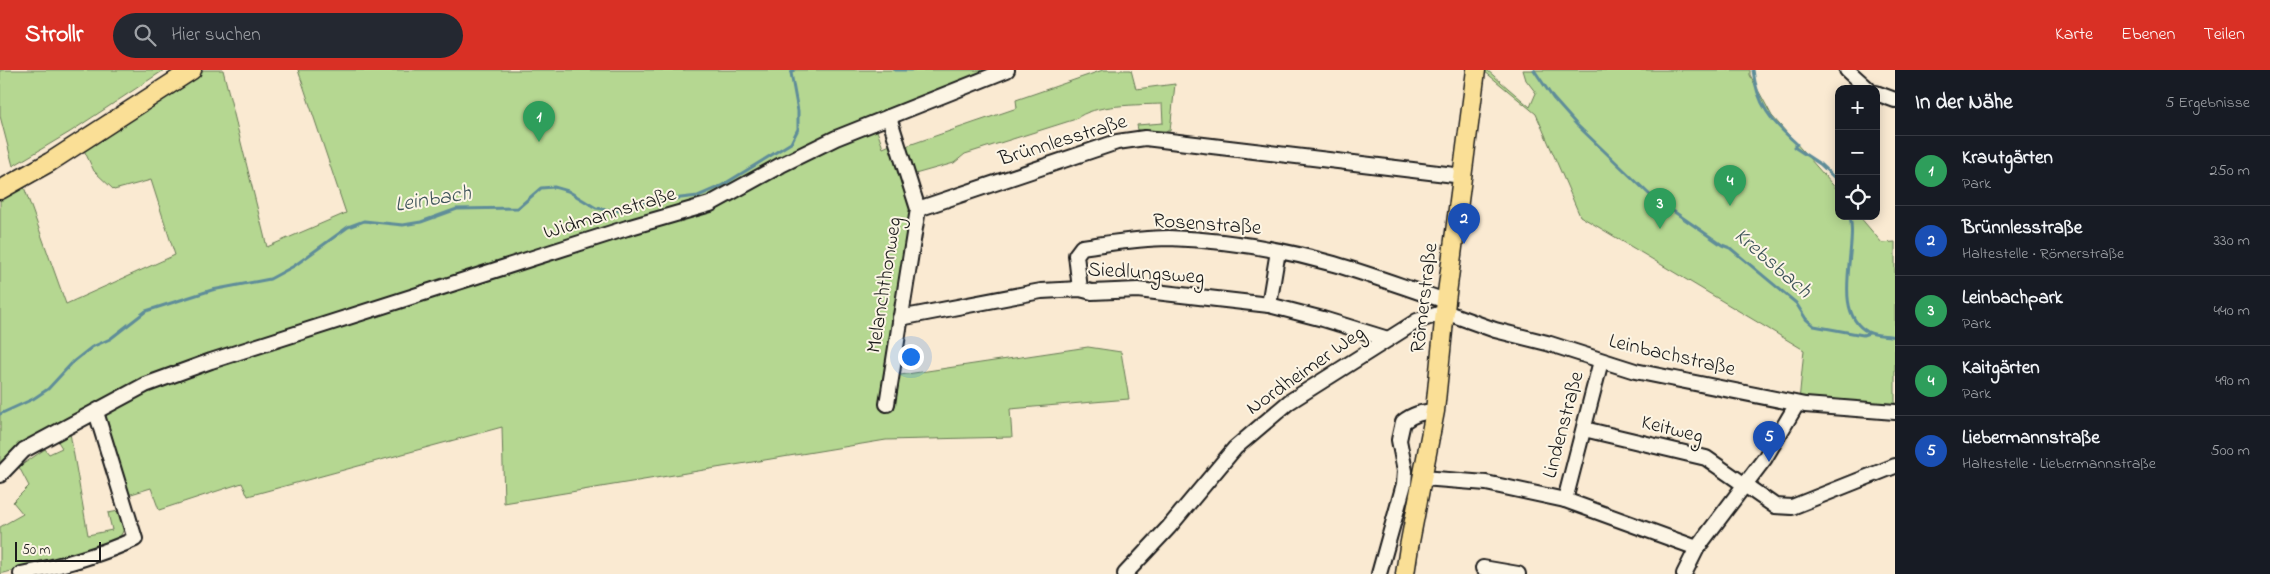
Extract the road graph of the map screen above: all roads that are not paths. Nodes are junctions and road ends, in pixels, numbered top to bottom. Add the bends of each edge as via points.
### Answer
1 (192, 70) edge
2 (1007, 70) edge
3 (1476, 70) edge
4 (1847, 70) edge
5 (1864, 85) edge
6 (1880, 94) edge
7 (1895, 100) edge
8 (889, 117) junction
9 (1463, 176) junction
10 (0, 190) edge
11 (918, 209) junction
12 (1278, 251) junction
13 (1080, 289) junction
14 (1270, 306) junction
15 (1446, 307) junction
16 (900, 318) junction
17 (1388, 339) junction
18 (1601, 361) junction
19 (887, 404) dead end
20 (1797, 404) junction
21 (1435, 411) junction
22 (96, 412) junction
23 (1895, 412) edge
24 (1584, 429) junction
25 (1895, 466) edge
26 (0, 475) edge
27 (1423, 478) junction
28 (1744, 484) junction
29 (1565, 500) junction
30 (1697, 548) junction
31 (1483, 568) dead end
32 (21, 574) edge
33 (1125, 574) edge
34 (1379, 574) edge
35 (1406, 574) edge
36 (1518, 574) edge
37 (1684, 574) edge

1 - 10 main road via 50,162
2 - 8 street, Widmannstraße
3 - 9 main road, Römerstraße
4 - 5 street
6 - 7 street
8 - 11 street, Melanchthonweg
8 - 22 street, Widmannstraße via 836,138 710,204 211,361 145,385
9 - 11 street, Brünnlesstraße via 1145,138 1117,142
9 - 15 main road, Römerstraße
11 - 16 street, Melanchthonweg
12 - 13 street, Rosenstraße via 1167,238 1082,247 1076,255
12 - 14 street, Rosenstraße
12 - 15 street, Rosenstraße via 1334,264
13 - 14 street, Siedlungsweg via 1092,292 1138,290
13 - 16 street, Siedlungsweg via 1041,291
14 - 17 street, Siedlungsweg
15 - 17 street, Nordheimer Weg
15 - 18 street, Leinbachstraße via 1494,330
15 - 21 main road, Römerstraße
16 - 19 street, Melanchthonweg
17 - 33 street, Nordheimer Weg via 1289,402 1235,448
18 - 20 street, Leinbachstraße
18 - 24 street, Lindenstraße
20 - 23 street, Leinbachstraße
20 - 28 street via 1765,458
21 - 27 main road, Römerstraße
21 - 34 street via 1423,412 1403,422 1399,440 1404,484
22 - 26 street, Widmannstraße via 24,450
22 - 32 street via 135,539 107,552
24 - 28 street, Keitweg via 1706,458
24 - 29 street, Lindenstraße
25 - 28 street, Keitweg via 1792,507 1775,506
27 - 29 street via 1486,483
27 - 35 main road, Römerstraße
28 - 30 street
29 - 30 street
30 - 37 street
31 - 36 street

